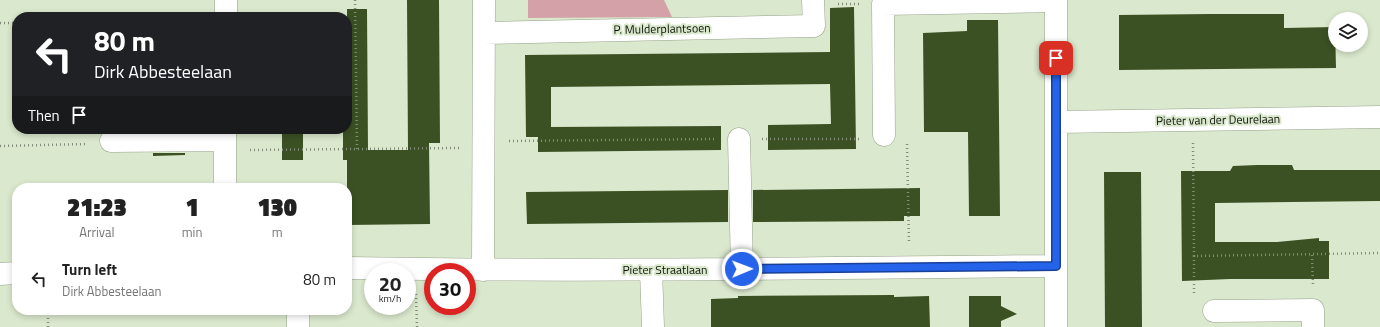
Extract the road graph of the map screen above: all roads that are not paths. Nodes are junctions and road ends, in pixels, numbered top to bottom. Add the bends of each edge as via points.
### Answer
1 (226, 0) edge
2 (484, 0) edge
3 (1056, 1) edge
4 (813, 2) edge
5 (226, 12) edge
6 (484, 33) junction
7 (1380, 117) edge
8 (1057, 122) junction
9 (884, 136) road end
10 (739, 138) road end
11 (225, 140) edge
12 (102, 142) road end
13 (225, 183) edge
14 (1056, 266) junction
15 (352, 268) edge
16 (742, 269) junction
17 (483, 270) junction
18 (651, 270) junction
19 (12, 273) edge
20 (0, 274) edge
21 (1214, 311) dead end
22 (298, 315) edge
23 (1313, 319) edge
24 (298, 327) edge
25 (653, 327) edge
26 (1056, 327) edge

1 - 5 street
2 - 6 street
3 - 8 street
3 - 9 street via 883,4
4 - 6 street, P. Mulderplantsoen via 814,26
6 - 17 street
7 - 8 street, Pieter van der Deurelaan
8 - 14 street
10 - 16 street
11 - 12 street
11 - 13 street
14 - 16 street, Pieter Straatlaan
14 - 26 street
15 - 17 street, Pieter Straatlaan
16 - 18 street, Pieter Straatlaan
17 - 18 street, Pieter Straatlaan
18 - 25 street
19 - 20 street
21 - 23 street
22 - 24 street

